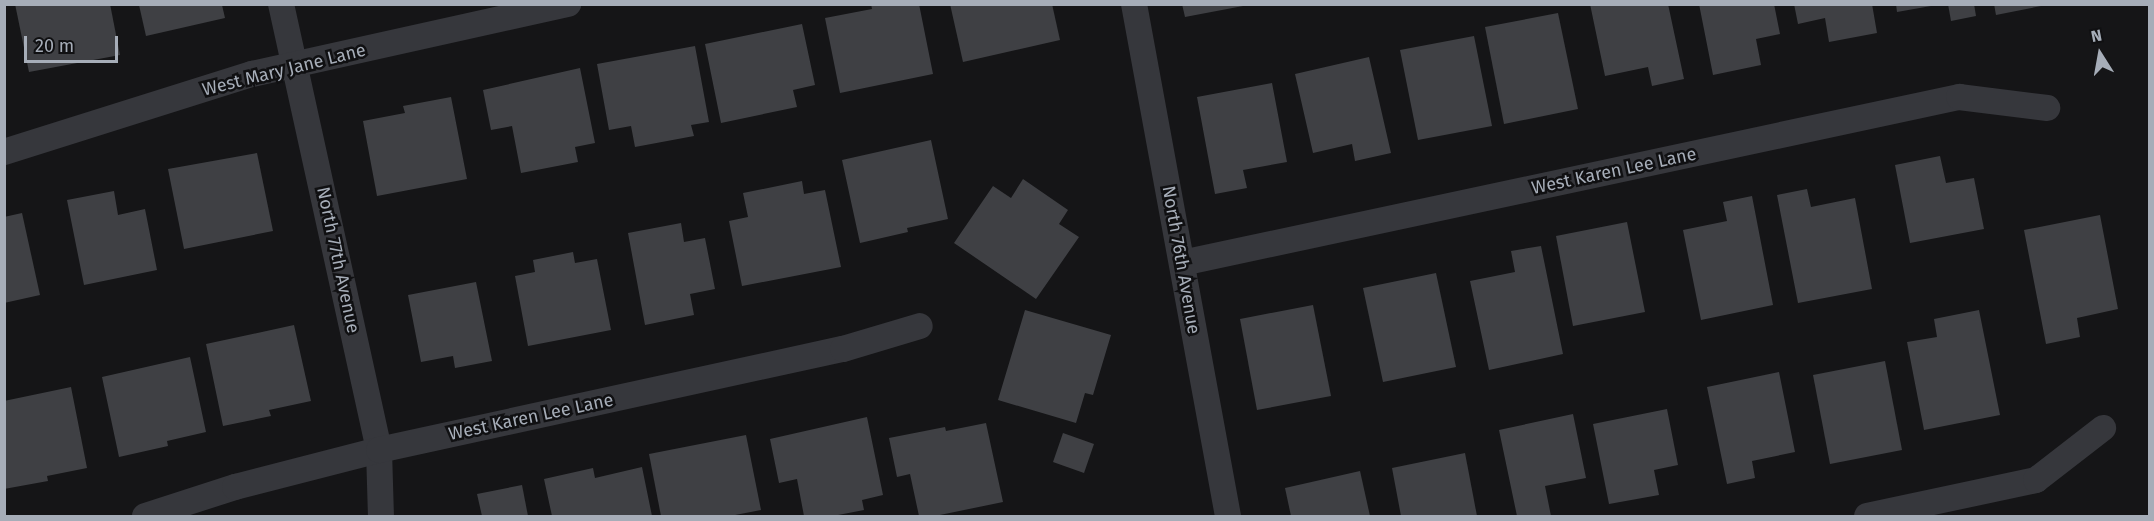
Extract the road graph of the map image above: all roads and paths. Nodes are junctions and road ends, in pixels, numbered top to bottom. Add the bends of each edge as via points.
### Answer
1 (281, 4) edge
2 (568, 4) edge
3 (1134, 4) edge
4 (295, 64) junction
5 (2048, 108) dead end
6 (4, 152) edge
7 (1182, 263) junction
8 (920, 326) dead end
9 (2103, 428) dead end
10 (379, 450) junction
11 (145, 516) edge
12 (381, 516) edge
13 (1228, 516) edge
14 (1868, 516) edge

1 - 4 street, North 77th Avenue
2 - 4 street, West Mary Jane Lane
3 - 7 street, North 76th Avenue
4 - 6 street, West Mary Jane Lane
4 - 10 street, North 77th Avenue
5 - 7 street, West Karen Lee Lane via 1959,97
7 - 13 street, North 76th Avenue
8 - 10 street, West Karen Lee Lane via 843,349
9 - 14 street via 2036,480
10 - 11 street, West Karen Lee Lane via 235,487
10 - 12 street, North 77th Avenue

